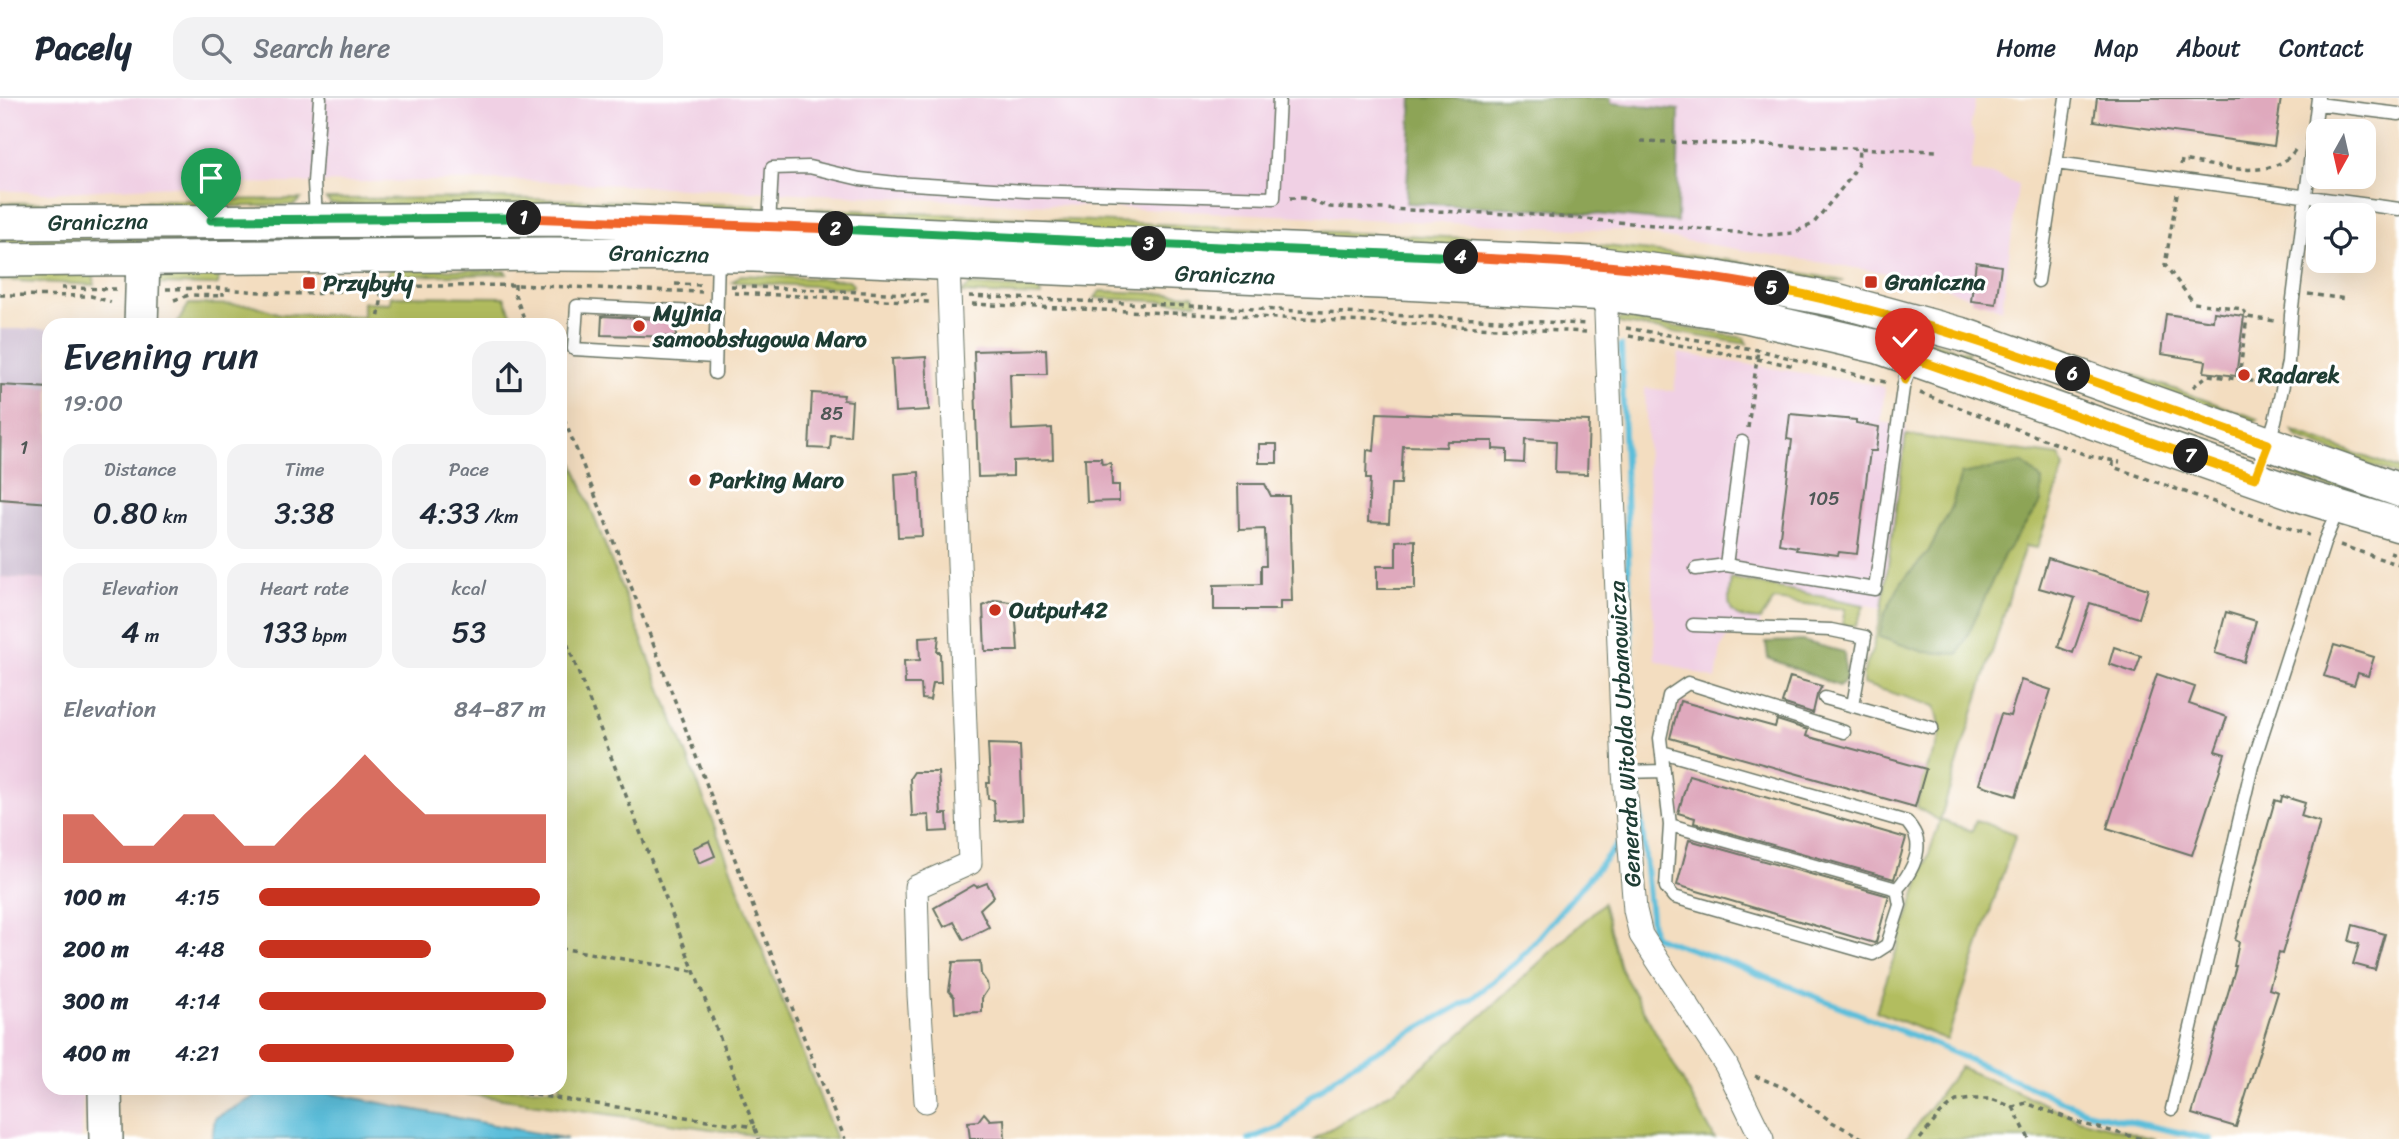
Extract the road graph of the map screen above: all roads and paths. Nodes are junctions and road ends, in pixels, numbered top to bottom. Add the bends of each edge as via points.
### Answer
1 (320, 98) edge
2 (1279, 98) edge
3 (2066, 98) edge
4 (2318, 101) edge
5 (2399, 114) edge
6 (2316, 119) edge
7 (1641, 141) dead end
8 (2306, 143) edge
9 (1859, 149) junction
10 (1939, 151) dead end
11 (2056, 163) junction
12 (2179, 177) junction
13 (2307, 189) edge
14 (2306, 196) junction
15 (1273, 198) junction
16 (2399, 209) edge
17 (316, 219) junction
18 (0, 223) edge
19 (769, 226) junction
20 (718, 255) junction
21 (143, 259) junction
22 (0, 260) edge
23 (948, 263) junction
24 (515, 270) junction
25 (381, 281) dead end
26 (2038, 281) dead end
27 (730, 286) dead end
28 (368, 287) dead end
29 (161, 289) dead end
30 (223, 293) dead end
31 (718, 293) junction
32 (1608, 294) junction
33 (2306, 294) dead end
34 (0, 295) edge
35 (948, 298) junction
36 (2347, 299) dead end
37 (174, 300) dead end
38 (111, 302) dead end
39 (381, 303) dead end
40 (717, 313) junction
41 (2291, 315) junction
42 (2247, 317) junction
43 (141, 318) edge
44 (378, 318) edge
45 (524, 318) edge
46 (1607, 328) junction
47 (1758, 350) junction
48 (1792, 356) junction
49 (715, 357) junction
50 (1757, 357) junction
51 (715, 373) dead end
52 (1907, 373) junction
53 (2239, 379) junction
54 (2189, 390) dead end
55 (2265, 393) dead end
56 (567, 427) edge
57 (1742, 442) joint
58 (2268, 444) junction
59 (2113, 459) junction
60 (2132, 464) dead end
61 (2255, 478) junction
62 (2399, 490) edge
63 (2339, 507) junction
64 (2399, 525) edge
65 (2325, 540) junction
66 (1726, 565) junction
67 (2399, 565) edge
68 (1696, 569) dead end
69 (1693, 625) dead end
70 (567, 643) edge
71 (1825, 698) dead end
72 (1853, 705) junction
73 (1932, 728) dead end
74 (1844, 732) dead end
75 (1662, 752) junction
76 (1664, 771) junction
77 (1623, 772) junction
78 (1670, 825) junction
79 (1897, 889) junction
80 (567, 949) edge
81 (692, 971) junction
82 (1726, 1065) junction
83 (105, 1095) edge
84 (534, 1095) edge
85 (926, 1101) dead end
86 (2013, 1107) junction
87 (2172, 1109) dead end
88 (755, 1127) junction
89 (106, 1139) edge
90 (759, 1139) edge
91 (845, 1139) edge
92 (1762, 1139) edge
93 (1865, 1139) edge
94 (1920, 1139) edge
95 (2029, 1139) edge
96 (2142, 1139) edge

1 - 17 lane
2 - 15 lane
3 - 11 lane
4 - 5 lane
4 - 6 lane
7 - 9 path
8 - 12 path via 2298,142 2293,153 2276,167 2260,170 2182,160
9 - 10 path
9 - 15 path via 1850,178 1813,224 1793,233 1766,235 1539,215 1330,207 1303,198
11 - 12 lane
11 - 26 lane
12 - 14 lane
12 - 42 path via 2165,265 2194,303 2243,309
13 - 14 lane
14 - 16 lane
14 - 41 lane
15 - 19 lane via 1026,191 896,183 809,167 772,168
17 - 18 main road, Graniczna
17 - 19 main road, Graniczna via 508,218
19 - 58 main road, Graniczna via 1593,263 1717,278 1836,300 1964,335
20 - 23 main road, Graniczna
20 - 24 main road, Graniczna
20 - 31 lane
21 - 22 main road, Graniczna
21 - 24 main road, Graniczna
21 - 43 main road
23 - 32 main road, Graniczna
23 - 35 street
24 - 28 path
24 - 31 path
24 - 45 path via 515,295
25 - 29 path via 337,291
27 - 35 path
30 - 37 path
31 - 35 path
31 - 40 lane
32 - 46 street, Generała Witolda Urbanowicza
32 - 52 main road, Graniczna via 1767,320 1868,345
33 - 36 path
34 - 38 path via 100,296
35 - 46 path
35 - 46 path
35 - 85 street via 971,863 916,887
39 - 44 path
40 - 49 lane
40 - 49 lane via 577,306 574,349
41 - 42 path via 2276,321
41 - 58 lane via 2288,362
42 - 53 path
46 - 47 path
46 - 50 path
46 - 77 street, Generała Witolda Urbanowicza
47 - 48 path
47 - 50 path
48 - 50 path via 1790,365
48 - 52 path
49 - 51 lane
50 - 57 path via 1748,431
52 - 59 path via 2040,439
52 - 61 main road, Graniczna
52 - 66 lane via 1875,589
53 - 54 path via 2208,375
53 - 55 path via 2267,382
56 - 91 path
57 - 66 lane
58 - 61 main road
58 - 62 main road, Graniczna
59 - 60 path
59 - 65 path via 2113,467
61 - 63 main road, Graniczna
63 - 64 main road, Graniczna
63 - 65 lane
65 - 67 path
65 - 87 lane via 2252,766
66 - 68 lane
69 - 72 lane via 1831,630 1866,637
70 - 81 path
71 - 72 lane
72 - 73 lane
74 - 75 lane via 1688,683 1669,696 1660,738
75 - 76 lane
75 - 79 lane via 1907,822 1916,836 1917,849 1909,876
76 - 77 lane
76 - 78 lane
77 - 82 street, Generała Witolda Urbanowicza via 1641,935
78 - 79 lane
78 - 79 lane via 1666,887 1674,897 1860,951 1873,954 1887,945 1900,905
80 - 81 path
81 - 88 path
82 - 92 street, Generała Witolda Urbanowicza
82 - 93 path via 1785,1088
83 - 89 main road
84 - 88 path
86 - 94 path via 1991,1099 1956,1101
86 - 95 path
86 - 96 path via 2026,1103
88 - 90 path

